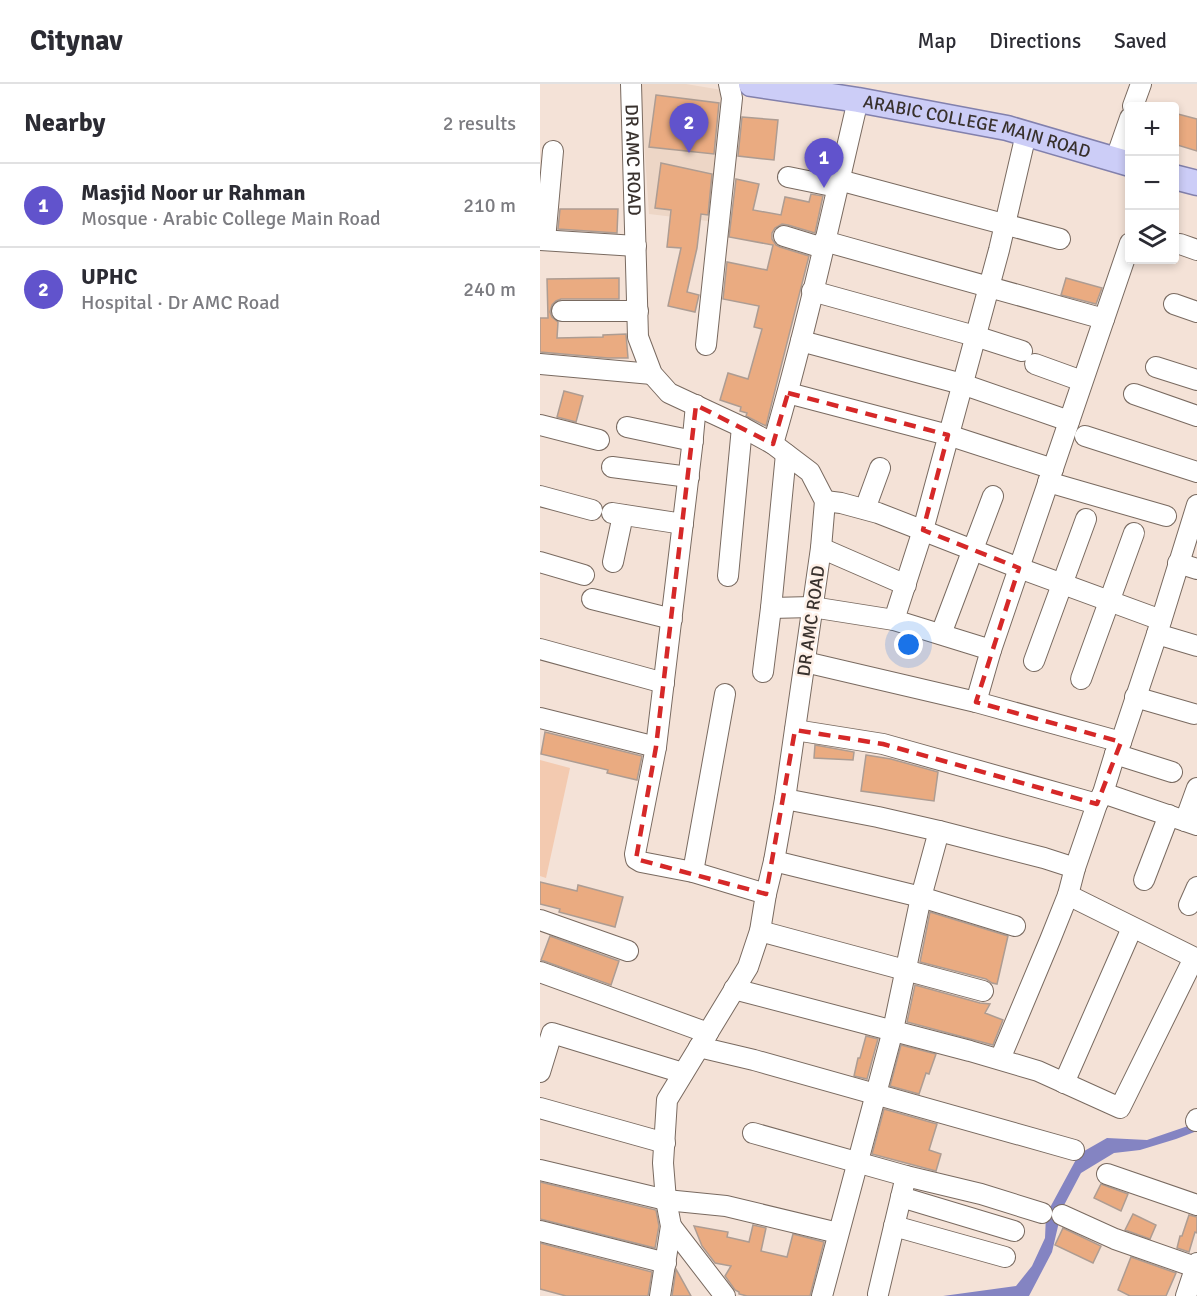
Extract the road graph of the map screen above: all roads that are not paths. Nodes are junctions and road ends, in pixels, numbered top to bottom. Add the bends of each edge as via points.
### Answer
1 (632, 84) edge
2 (729, 84) edge
3 (751, 84) edge
4 (1141, 84) edge
5 (793, 87) edge
6 (858, 100) junction
7 (1134, 102) edge
8 (1026, 134) junction
9 (1125, 146) edge
10 (553, 151) dead end
11 (1122, 163) edge
12 (789, 177) dead end
13 (1179, 178) edge
14 (838, 183) junction
15 (1197, 183) edge
16 (1005, 225) junction
17 (784, 236) dead end
18 (1060, 239) dead end
19 (543, 240) edge
20 (824, 245) junction
21 (636, 246) junction
22 (1125, 258) edge
23 (989, 286) junction
24 (813, 291) junction
25 (1174, 304) dead end
26 (562, 311) dead end
27 (638, 311) junction
28 (1197, 312) edge
29 (1104, 319) junction
30 (975, 336) junction
31 (801, 341) junction
32 (706, 345) dead end
33 (540, 364) edge
34 (1156, 367) dead end
35 (652, 374) junction
36 (1197, 380) edge
37 (1082, 381) junction
38 (962, 384) junction
39 (788, 393) junction
40 (1134, 394) dead end
41 (696, 405) junction
42 (1197, 416) edge
43 (1069, 421) junction
44 (540, 425) edge
45 (627, 427) dead end
46 (742, 427) junction
47 (948, 435) junction
48 (1085, 436) dead end
49 (599, 440) dead end
50 (693, 441) junction
51 (780, 449) junction
52 (612, 467) dead end
53 (880, 468) dead end
54 (1197, 472) edge
55 (1050, 475) junction
56 (689, 477) junction
57 (540, 496) edge
58 (993, 496) dead end
59 (825, 501) junction
60 (1197, 505) edge
61 (865, 509) junction
62 (592, 510) dead end
63 (1166, 516) dead end
64 (1086, 519) dead end
65 (683, 524) junction
66 (923, 530) junction
67 (1134, 533) dead end
68 (821, 548) junction
69 (972, 550) junction
70 (540, 562) edge
71 (612, 562) dead end
72 (1188, 566) edge
73 (1019, 568) junction
74 (584, 575) dead end
75 (728, 576) dead end
76 (1062, 584) junction
77 (906, 585) junction
78 (592, 599) dead end
79 (1110, 600) junction
80 (771, 608) junction
81 (812, 608) junction
82 (672, 619) junction
83 (894, 620) junction
84 (1159, 627) junction
85 (941, 634) junction
86 (1197, 646) edge
87 (540, 649) edge
88 (991, 650) junction
89 (1034, 661) dead end
90 (805, 662) junction
91 (763, 672) dead end
92 (1081, 679) dead end
93 (664, 683) junction
94 (725, 694) dead end
95 (1135, 697) junction
96 (976, 702) junction
97 (1194, 714) dead end
98 (540, 718) edge
99 (795, 730) junction
100 (656, 747) junction
101 (1118, 748) junction
102 (1172, 772) dead end
103 (1197, 789) edge
104 (1100, 798) junction
105 (785, 799) junction
106 (1184, 820) edge
107 (939, 831) junction
108 (774, 861) junction
109 (1075, 868) junction
110 (693, 872) junction
111 (1144, 880) dead end
112 (766, 894) junction
113 (1068, 895) junction
114 (921, 897) junction
115 (540, 920) edge
116 (1015, 926) dead end
117 (1132, 928) junction
118 (760, 931) junction
119 (628, 951) dead end
120 (1196, 959) edge
121 (906, 970) junction
122 (540, 972) edge
123 (734, 989) junction
124 (983, 991) dead end
125 (893, 1030) junction
126 (703, 1040) junction
127 (1000, 1059) junction
128 (540, 1072) edge
129 (683, 1073) junction
130 (1064, 1083) junction
131 (876, 1095) junction
132 (540, 1108) edge
133 (753, 1133) dead end
134 (665, 1143) junction
135 (1074, 1150) dead end
136 (857, 1163) junction
137 (540, 1170) edge
138 (1107, 1174) dead end
139 (906, 1176) junction
140 (901, 1197) junction
141 (666, 1200) junction
142 (1197, 1205) edge
143 (1042, 1213) dead end
144 (1062, 1215) dead end
145 (671, 1226) junction
146 (894, 1226) junction
147 (540, 1231) edge
148 (1014, 1231) dead end
149 (838, 1233) junction
150 (1005, 1257) dead end
151 (666, 1263) junction
152 (1196, 1265) edge
153 (878, 1294) dead end
154 (660, 1296) edge
155 (725, 1296) edge
156 (822, 1296) edge
157 (1186, 1296) edge

1 - 21 street, DR AMC ROAD
2 - 32 street via 732,98
3 - 5 main road, ARABIC COLLEGE MAIN ROAD
4 - 7 street
5 - 6 main road, ARABIC COLLEGE MAIN ROAD
6 - 8 main road, ARABIC COLLEGE MAIN ROAD
6 - 14 street
8 - 11 main road, ARABIC COLLEGE MAIN ROAD
8 - 16 street
9 - 11 street
10 - 19 street
12 - 14 street
13 - 15 main road
14 - 16 street
14 - 20 street
16 - 18 street
16 - 23 street
17 - 20 street
19 - 21 street
20 - 23 street
20 - 24 street
21 - 27 street, DR AMC ROAD
22 - 29 street
23 - 29 street
23 - 30 street
24 - 30 street
24 - 31 street
25 - 28 street
26 - 27 street
27 - 35 street, DR AMC ROAD via 638,338
29 - 37 street
30 - 37 street
30 - 38 street
31 - 38 street
31 - 39 street
33 - 35 street
34 - 36 street
35 - 41 street, DR AMC ROAD via 669,393
37 - 43 street
38 - 43 street
38 - 47 street
39 - 47 street
39 - 51 street
40 - 42 street
41 - 46 street, DR AMC ROAD
41 - 50 street
43 - 55 street
44 - 49 street
45 - 50 street
46 - 51 street, DR AMC ROAD
46 - 75 street
47 - 55 street
47 - 66 street
48 - 54 street
50 - 56 street
51 - 59 street, DR AMC ROAD via 810,472
51 - 80 street
52 - 56 street
53 - 61 street
55 - 63 street
55 - 73 street
56 - 65 street
57 - 62 street
58 - 69 street
59 - 61 street
59 - 68 street, DR AMC ROAD
60 - 72 street
61 - 66 street
64 - 76 street
65 - 71 street via 618,514
65 - 82 street
66 - 69 street
66 - 77 street
67 - 79 street
68 - 77 street
68 - 81 street, DR AMC ROAD
69 - 73 street
69 - 85 street
70 - 74 street
72 - 84 street
73 - 76 street
73 - 88 street
76 - 79 street
76 - 89 street
77 - 83 street
78 - 82 street
79 - 84 street
79 - 92 street
80 - 81 street
80 - 91 street
81 - 83 street
81 - 90 street, DR AMC ROAD
82 - 93 street
83 - 85 street
84 - 86 street
84 - 95 street
85 - 88 street
87 - 93 street
88 - 96 street
90 - 96 street
90 - 99 street, DR AMC ROAD
93 - 100 street
94 - 110 street
95 - 97 street
95 - 101 street
96 - 101 street
98 - 100 street
99 - 104 street via 883,744
99 - 105 street, DR AMC ROAD
100 - 110 street via 636,859
101 - 102 street
101 - 104 street
103 - 106 street
104 - 106 street
104 - 109 street
105 - 107 street
105 - 108 street, DR AMC ROAD
106 - 111 street
107 - 109 street
107 - 114 street
108 - 112 street, DR AMC ROAD
108 - 114 street
109 - 113 street
110 - 112 street
112 - 118 street, DR AMC ROAD
113 - 117 street
113 - 127 street
114 - 116 street
114 - 121 street
115 - 119 street
117 - 120 street
117 - 130 street
118 - 121 street
118 - 123 street, DR AMC ROAD via 748,967
120 - 130 street via 1120,1108
121 - 124 street
121 - 125 street
122 - 126 street
123 - 125 street
123 - 126 street, DR AMC ROAD
125 - 127 street
125 - 131 street
126 - 129 street, DR AMC ROAD
126 - 131 street via 754,1060
127 - 130 street
128 - 129 street via 552,1033
129 - 134 street, DR AMC ROAD via 667,1100
131 - 135 street
131 - 136 street
132 - 134 street
133 - 136 street
134 - 141 street, DR AMC ROAD
136 - 139 street
136 - 149 street
137 - 141 street
138 - 142 street
139 - 140 street
139 - 143 street
140 - 146 street
140 - 148 street
141 - 145 street, DR AMC ROAD
141 - 149 street via 726,1206
144 - 152 street via 1115,1239
145 - 151 street
145 - 155 street
146 - 150 street
146 - 153 street
147 - 151 street
149 - 156 street
151 - 154 street
152 - 157 street

